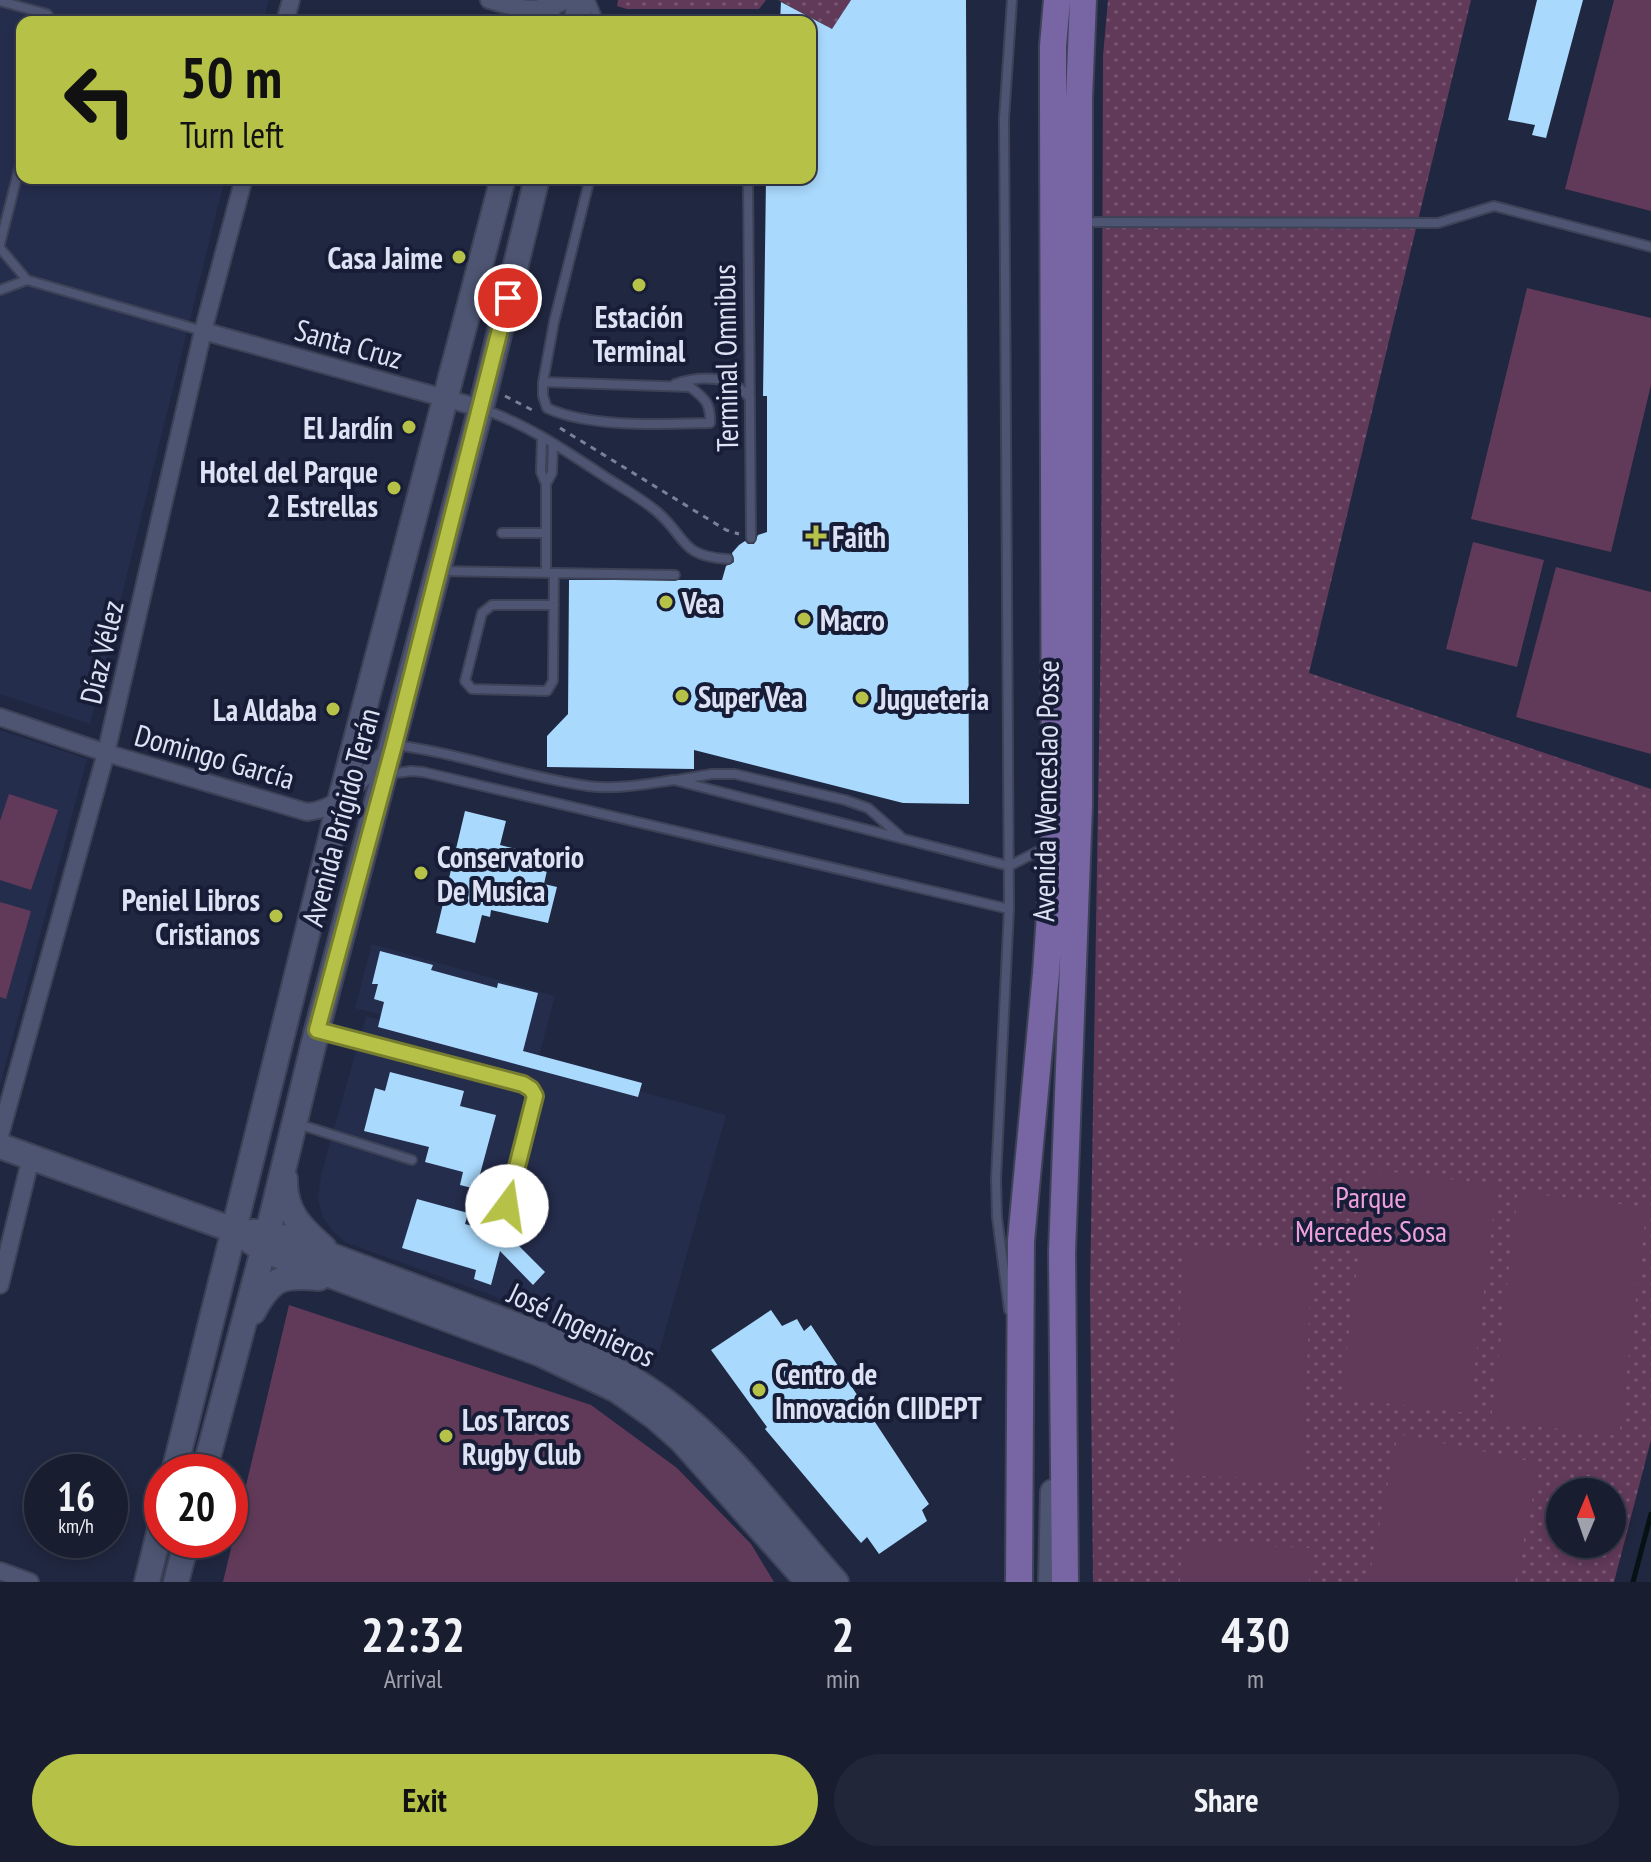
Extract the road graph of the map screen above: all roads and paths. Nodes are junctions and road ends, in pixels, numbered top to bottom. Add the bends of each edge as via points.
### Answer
1 (489, 0) edge
2 (1012, 0) edge
3 (1057, 0) edge
4 (1083, 0) edge
5 (0, 1) edge
6 (509, 7) junction
7 (552, 7) edge
8 (48, 16) edge
9 (519, 16) edge
10 (16, 181) edge
11 (242, 184) edge
12 (501, 184) edge
13 (536, 184) edge
14 (588, 184) edge
15 (748, 184) edge
16 (1080, 222) junction
17 (0, 246) edge
18 (1651, 247) edge
19 (27, 280) junction
20 (0, 290) edge
21 (203, 331) junction
22 (543, 382) junction
23 (673, 385) junction
24 (504, 396) dead end
25 (750, 399) junction
26 (445, 400) junction
27 (480, 408) junction
28 (544, 418) dead end
29 (557, 426) dead end
30 (542, 437) junction
31 (553, 444) junction
32 (546, 484) junction
33 (502, 533) dead end
34 (546, 533) junction
35 (751, 538) joint
36 (728, 559) dead end
37 (436, 571) junction
38 (550, 573) junction
39 (675, 575) dead end
40 (554, 605) junction
41 (0, 717) edge
42 (394, 745) junction
43 (106, 753) junction
44 (385, 776) junction
45 (674, 780) junction
46 (340, 801) junction
47 (903, 839) junction
48 (1055, 842) junction
49 (1009, 866) junction
50 (1009, 909) junction
51 (317, 1030) junction
52 (294, 1123) junction
53 (0, 1135) edge
54 (0, 1146) edge
55 (31, 1157) junction
56 (286, 1159) junction
57 (412, 1160) dead end
58 (507, 1206) dead end
59 (236, 1231) junction
60 (266, 1241) junction
61 (338, 1269) junction
62 (0, 1285) edge
63 (237, 1342) junction
64 (1020, 1387) junction
65 (1062, 1448) junction
66 (179, 1454) edge
67 (209, 1454) edge
68 (153, 1558) edge
69 (182, 1558) edge
70 (0, 1571) edge
71 (1018, 1579) edge
72 (30, 1582) edge
73 (147, 1582) edge
74 (176, 1582) edge
75 (808, 1582) edge
76 (836, 1582) edge
77 (1051, 1582) edge
78 (1065, 1582) edge

1 - 6 street
2 - 49 lane via 1004,119
3 - 48 main road
4 - 16 main road, Avenida Wenceslao Posse
5 - 8 lane
6 - 7 street
6 - 9 street
10 - 17 lane
11 - 21 street, Díaz Vélez
12 - 26 main road, Avenida Brígido Terán
13 - 27 main road, Avenida Brígido Terán
14 - 22 lane
15 - 25 lane, Terminal Omnibus
16 - 18 lane via 1438,223 1494,206
16 - 65 main road, Avenida Wenceslao Posse via 1079,806 1062,1252
17 - 19 lane
19 - 20 lane
19 - 21 lane
21 - 26 street, Santa Cruz
21 - 43 street, Díaz Vélez
22 - 23 lane
22 - 23 lane via 547,408 564,416 710,423 706,398 690,387
23 - 25 lane via 694,379 727,381
24 - 28 path
25 - 35 lane, Terminal Omnibus
26 - 27 street, Santa Cruz
26 - 46 main road, Avenida Brígido Terán
27 - 30 lane
27 - 37 main road, Avenida Brígido Terán
29 - 35 path via 726,530
30 - 31 lane
30 - 32 lane
31 - 32 lane via 552,473
31 - 36 lane via 656,511 685,546 704,558
32 - 34 lane
33 - 34 lane
34 - 38 lane
37 - 38 lane
37 - 42 main road, Avenida Brígido Terán
38 - 39 lane
38 - 40 lane
40 - 40 lane via 553,681 547,691 467,686 486,608
41 - 43 street, Domingo García
42 - 44 main road, Avenida Brígido Terán
42 - 45 lane via 590,787
42 - 46 street
43 - 46 street, Domingo García via 307,812
43 - 53 street, Díaz Vélez
44 - 50 lane via 423,772
44 - 51 main road, Avenida Brígido Terán
45 - 47 lane
45 - 47 lane via 735,774 845,800 868,808
46 - 59 main road, Avenida Brígido Terán
47 - 49 lane
48 - 49 lane
48 - 64 main road via 1023,1195
49 - 50 lane
50 - 64 lane via 997,1217
51 - 52 main road, Avenida Brígido Terán
51 - 58 lane via 531,1089 535,1096
52 - 56 main road, Avenida Brígido Terán
52 - 57 lane
54 - 55 main road, José Ingenieros
55 - 59 main road, José Ingenieros
55 - 62 street
56 - 60 main road, Avenida Brígido Terán
56 - 61 main road via 286,1197 294,1220
59 - 60 main road, José Ingenieros
59 - 66 main road, Avenida Brígido Terán
60 - 61 main road, José Ingenieros
60 - 63 main road, Avenida Brígido Terán
61 - 63 main road via 277,1280 264,1291
61 - 75 main road, José Ingenieros via 617,1390 681,1440
61 - 76 main road, José Ingenieros via 542,1335 627,1375 715,1444
63 - 67 main road, Avenida Brígido Terán
64 - 71 main road
65 - 77 main road via 1053,1493
65 - 78 main road, Avenida Wenceslao Posse
68 - 73 main road
69 - 74 main road
70 - 72 street

